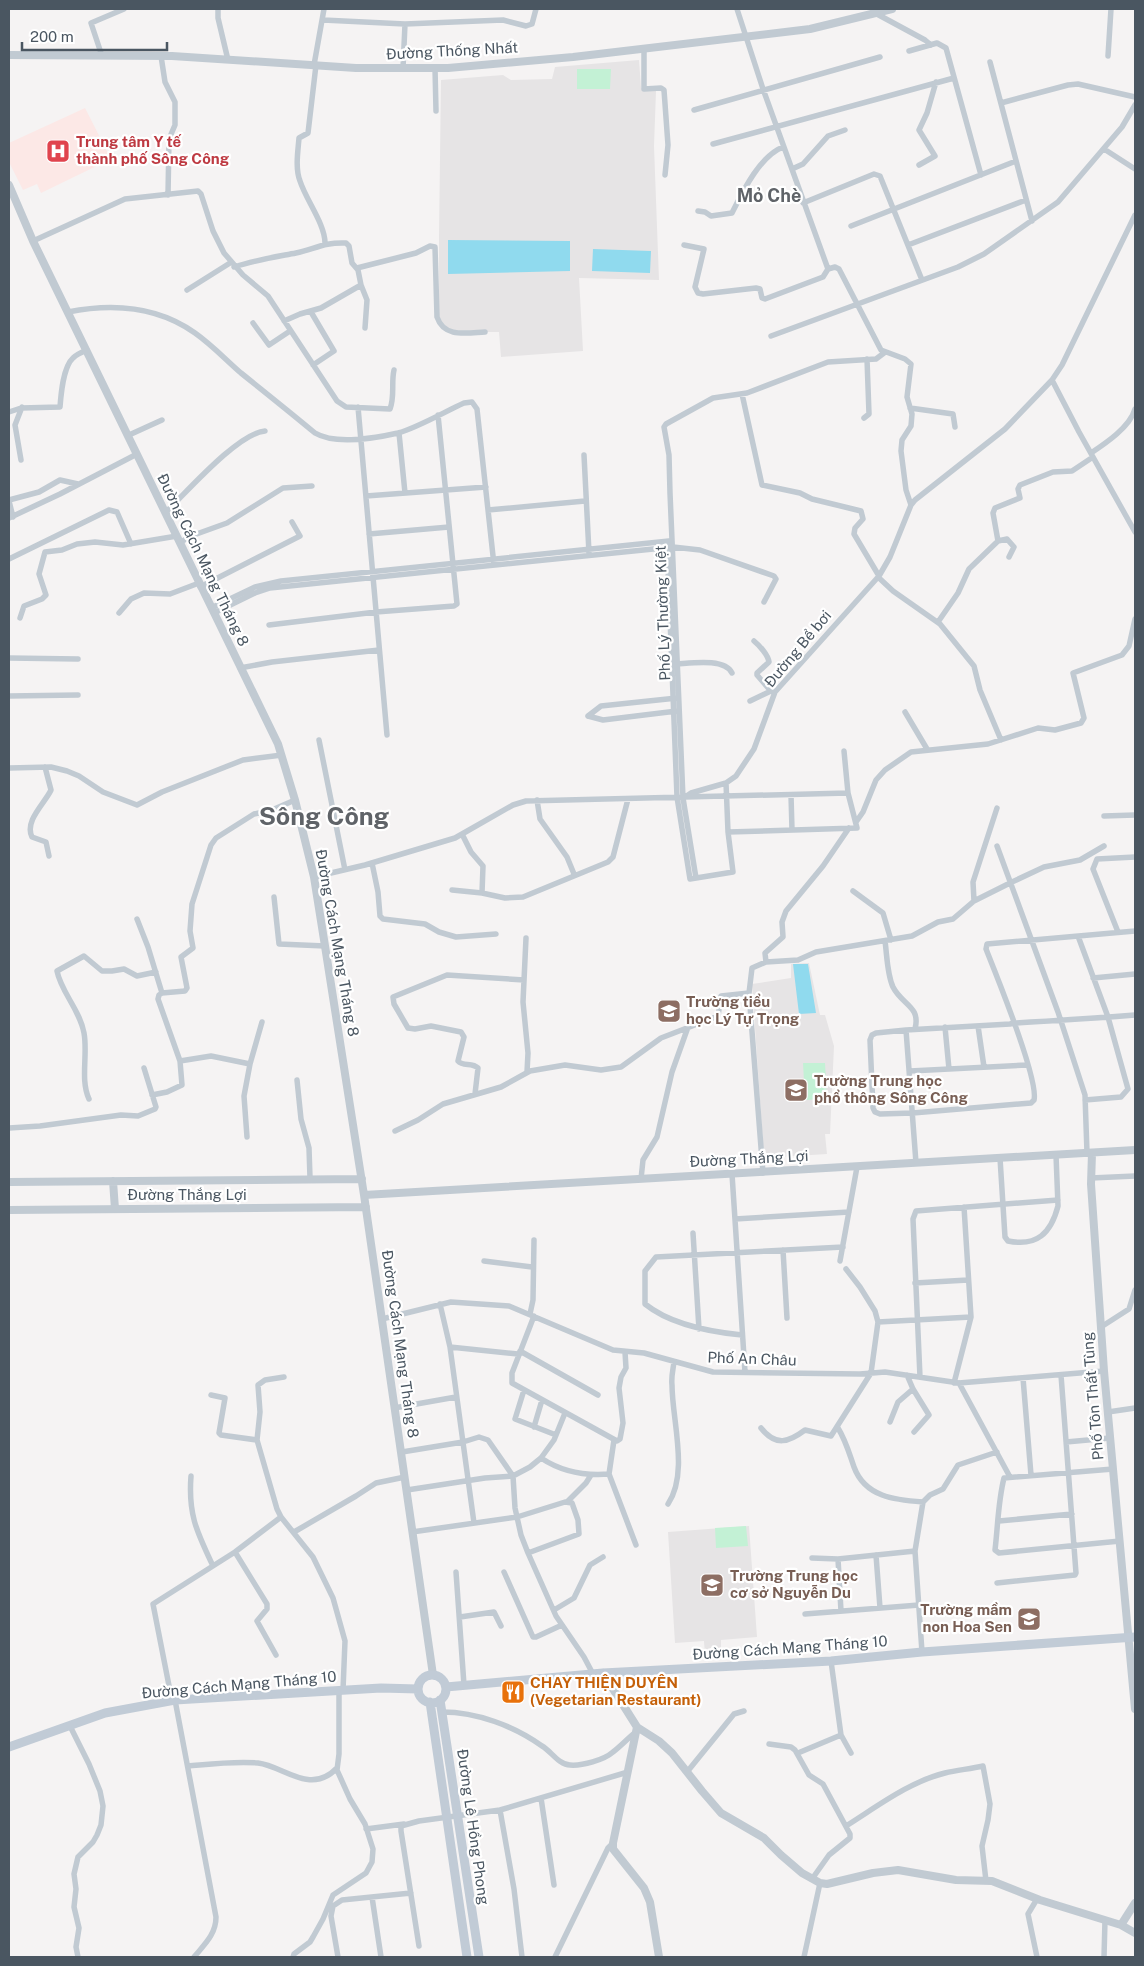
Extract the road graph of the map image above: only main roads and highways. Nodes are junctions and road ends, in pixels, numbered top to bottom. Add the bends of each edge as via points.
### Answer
1 (1132, 1637) edge
2 (446, 1687) junction
3 (418, 1689) junction
4 (440, 1700) junction
5 (430, 1702) junction
6 (9, 1747) edge
7 (467, 1957) edge
8 (479, 1957) edge

1 - 2 main road, Đường Cách Mạng Tháng 10 via 831,1661 603,1673
2 - 3 main road via 442,1679 433,1675 423,1679
2 - 4 main road
3 - 5 main road via 422,1698
3 - 6 main road, Đường Cách Mạng Tháng 10 via 381,1688 173,1701 104,1713
4 - 5 main road
4 - 8 main road, Đường Lê Hồng Phong
5 - 7 main road, Đường Lê Hồng Phong

